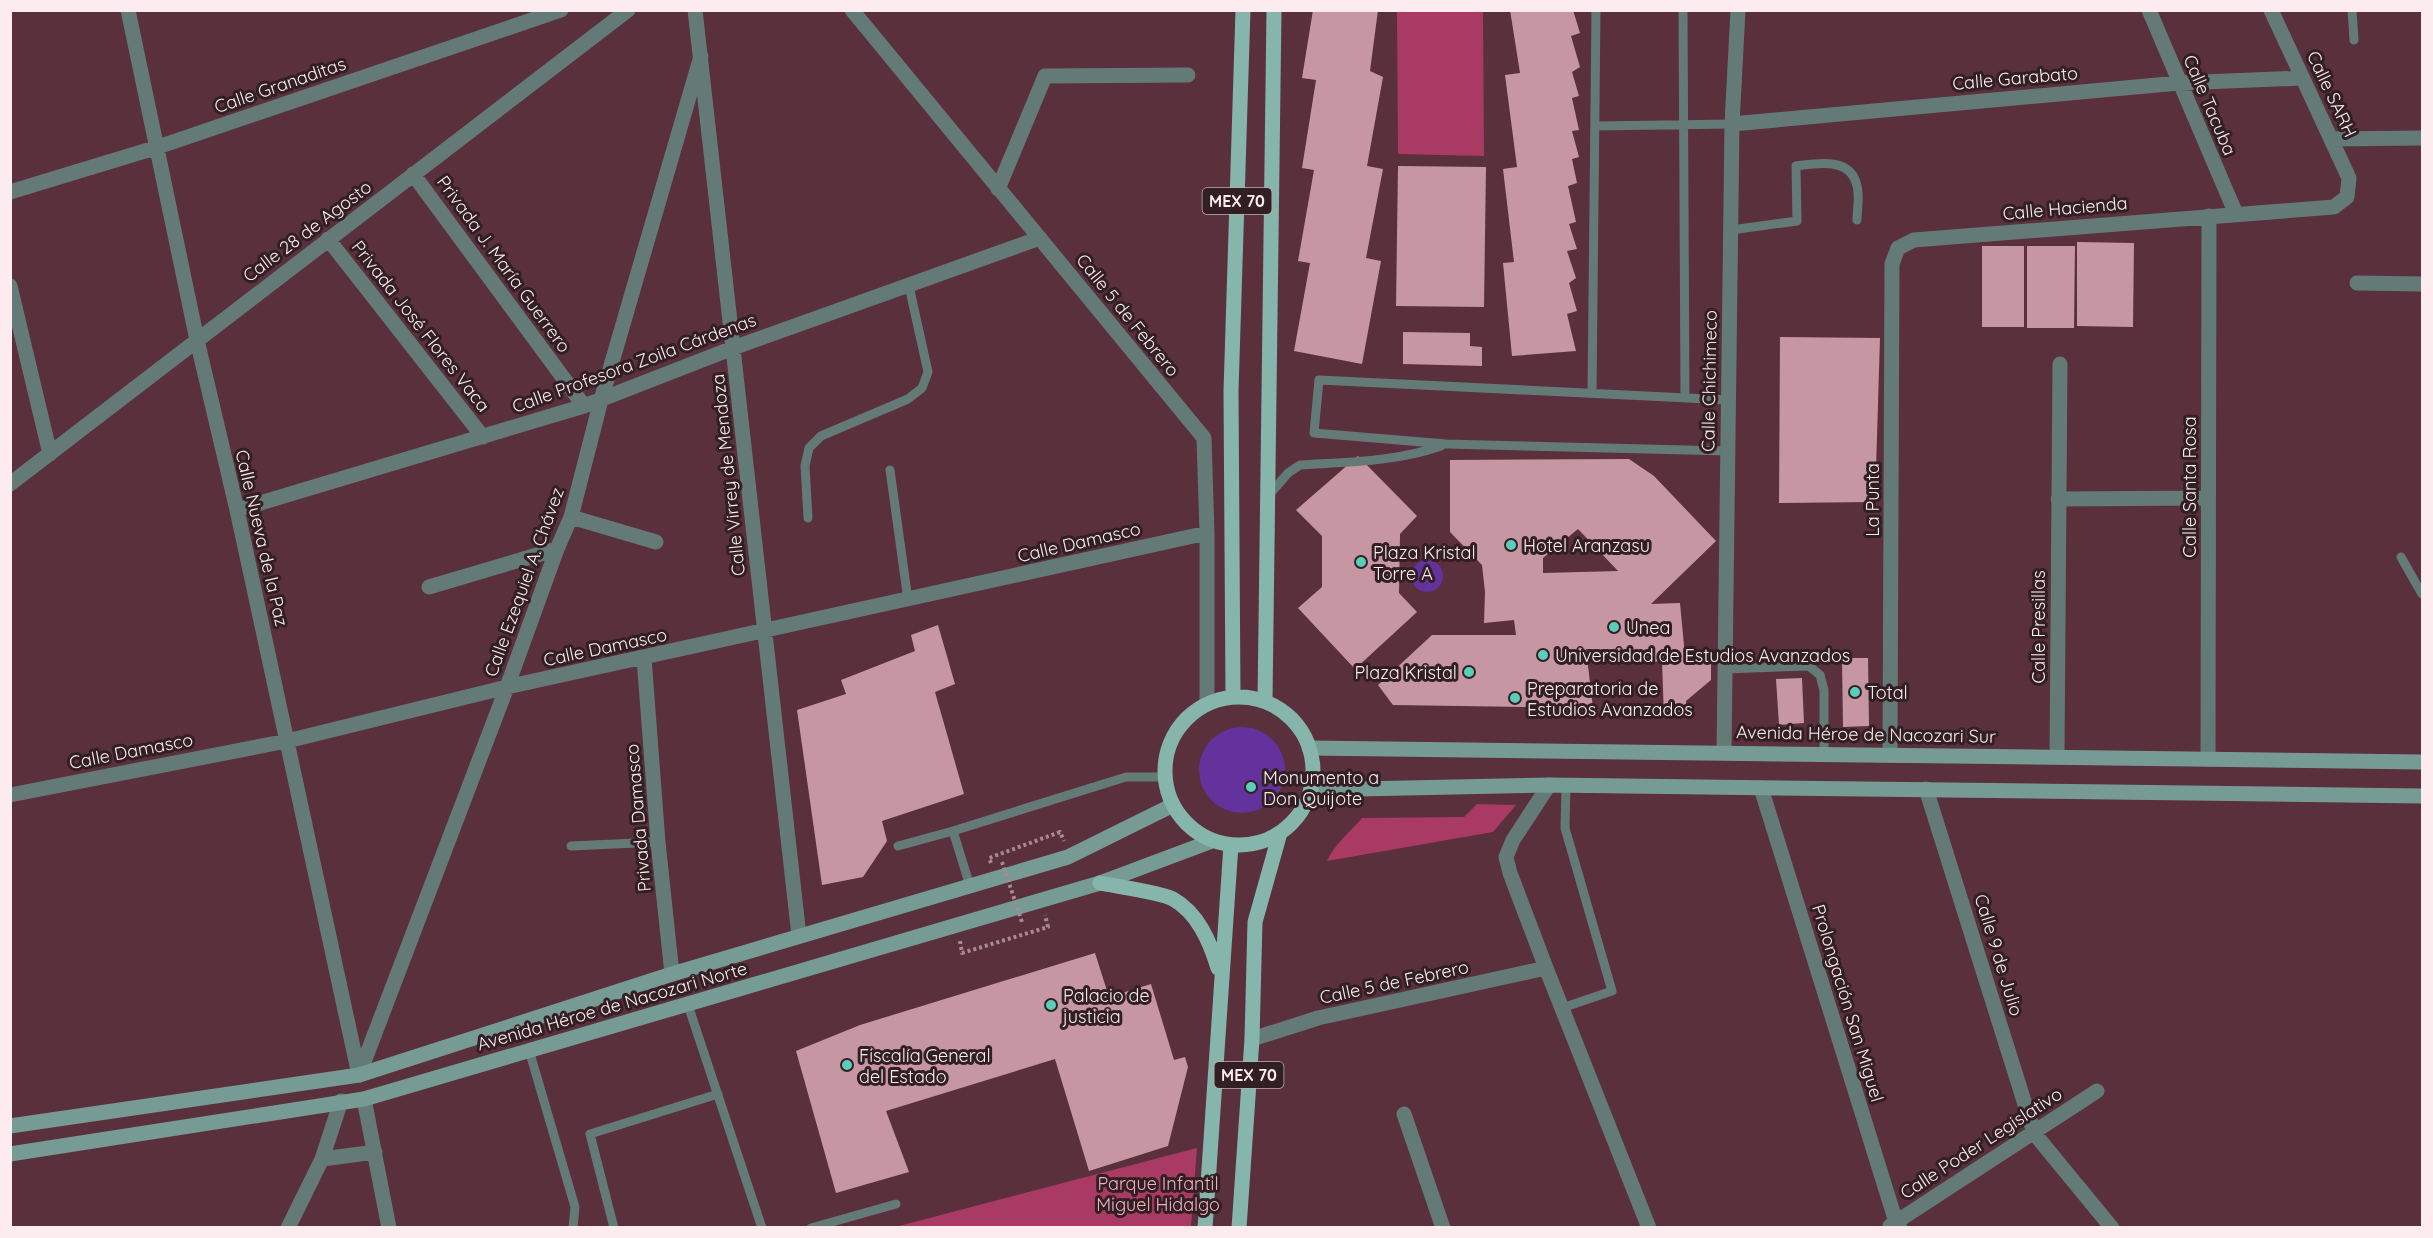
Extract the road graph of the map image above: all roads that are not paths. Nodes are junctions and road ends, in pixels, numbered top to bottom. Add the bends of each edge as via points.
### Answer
1 (128, 10) edge
2 (561, 10) edge
3 (628, 10) edge
4 (695, 10) edge
5 (852, 10) edge
6 (1243, 10) edge
7 (1274, 10) edge
8 (1596, 10) edge
9 (1683, 10) edge
10 (1738, 10) edge
11 (2149, 10) edge
12 (2271, 10) edge
13 (2352, 10) edge
14 (2354, 40) dead end
15 (700, 56) junction
16 (1188, 75) dead end
17 (2302, 78) junction
18 (2179, 83) junction
19 (1732, 124) junction
20 (1595, 126) junction
21 (1684, 126) junction
22 (2422, 138) edge
23 (2331, 139) junction
24 (158, 147) junction
25 (413, 174) junction
26 (998, 189) junction
27 (10, 192) edge
28 (2347, 196) joint
29 (2236, 214) junction
30 (2209, 216) junction
31 (1857, 220) dead end
32 (1731, 230) junction
33 (1040, 238) junction
34 (328, 239) junction
35 (1899, 248) joint
36 (2357, 283) dead end
37 (2422, 284) edge
38 (10, 286) edge
39 (909, 286) junction
40 (197, 340) junction
41 (733, 348) junction
42 (2060, 364) dead end
43 (1592, 393) junction
44 (1685, 398) junction
45 (601, 400) junction
46 (1728, 400) junction
47 (584, 406) junction
48 (483, 437) junction
49 (1446, 444) junction
50 (1728, 451) junction
51 (50, 454) junction
52 (890, 470) dead end
53 (10, 484) edge
54 (1267, 497) junction
55 (2208, 498) junction
56 (2058, 500) junction
57 (237, 510) junction
58 (571, 517) junction
59 (808, 518) dead end
60 (1207, 533) junction
61 (656, 542) dead end
62 (557, 549) junction
63 (2402, 557) dead end
64 (429, 587) dead end
65 (2422, 594) edge
66 (908, 600) junction
67 (765, 631) junction
68 (644, 658) junction
69 (1725, 669) junction
70 (507, 687) junction
71 (1233, 697) junction
72 (1265, 701) junction
73 (1207, 704) junction
74 (287, 741) junction
75 (1309, 748) junction
76 (1724, 752) junction
77 (1824, 753) junction
78 (1890, 754) junction
79 (2057, 756) junction
80 (2208, 759) junction
81 (2422, 762) edge
82 (1165, 777) junction
83 (1549, 784) junction
84 (1566, 785) junction
85 (1761, 788) junction
86 (1926, 789) junction
87 (1310, 794) junction
88 (10, 795) edge
89 (2422, 796) edge
90 (1173, 805) junction
91 (953, 831) junction
92 (1281, 833) junction
93 (1212, 841) junction
94 (658, 842) junction
95 (1231, 845) junction
96 (572, 846) dead end
97 (898, 846) dead end
98 (1100, 883) junction
99 (970, 886) junction
100 (800, 936) junction
101 (1546, 969) junction
102 (672, 974) junction
103 (1221, 977) junction
104 (688, 1005) junction
105 (1562, 1008) junction
106 (1251, 1039) junction
107 (529, 1050) junction
108 (359, 1074) junction
109 (2097, 1091) dead end
110 (718, 1094) junction
111 (364, 1099) junction
112 (341, 1101) junction
113 (1404, 1114) dead end
114 (10, 1126) edge
115 (2034, 1133) junction
116 (375, 1152) junction
117 (10, 1154) edge
118 (322, 1159) junction
119 (896, 1204) dead end
120 (1894, 1226) edge
121 (288, 1227) edge
122 (389, 1227) edge
123 (573, 1227) edge
124 (614, 1227) edge
125 (762, 1227) edge
126 (811, 1227) edge
127 (1205, 1227) edge
128 (1239, 1227) edge
129 (1443, 1227) edge
130 (1649, 1227) edge
131 (2112, 1227) edge

1 - 24 street, Calle Nueva de la Paz
2 - 24 street, Calle Granaditas
3 - 25 street, Calle 28 de Agosto
4 - 15 street, Calle Virrey de Mendoza
5 - 26 street, Calle 5 de Febrero
6 - 71 main road, MEX 70 via 1231,391
7 - 54 main road, MEX 70
8 - 20 lane
9 - 21 lane
10 - 19 street, Calle Chichimeco
11 - 18 street, Calle Tacuba
12 - 17 street, Calle SARH
13 - 14 lane
15 - 41 street, Calle Virrey de Mendoza
15 - 45 street, Calle Ezequiel A. Chávez
16 - 26 street via 1045,76
17 - 18 street, Calle Garabato
17 - 23 street, Calle SARH
18 - 19 street, Calle Garabato
18 - 29 street, Calle Tacuba
19 - 21 lane
19 - 32 street, Calle Chichimeco
20 - 21 lane
20 - 43 lane
21 - 44 lane
22 - 23 street
23 - 28 street, Calle SARH via 2349,178
24 - 27 street, Calle Granaditas
24 - 40 street, Calle Nueva de la Paz
25 - 34 street, Calle 28 de Agosto
25 - 47 street, Privada J. María Guerrero
26 - 33 street, Calle 5 de Febrero
28 - 29 street, Calle Hacienda via 2334,207
29 - 30 street, Calle Hacienda
30 - 35 street, Calle Hacienda via 1914,240
30 - 55 street, Calle Santa Rosa
31 - 32 lane via 1857,185 1848,170 1834,163 1819,163 1796,166 1797,221
32 - 46 street, Calle Chichimeco
33 - 39 street, Calle Profesora Zoila Cárdenas
33 - 60 street, Calle 5 de Febrero via 1204,438
34 - 40 street, Calle 28 de Agosto
34 - 48 street, Privada José Flores Vaca
35 - 78 street, La Punta via 1892,264
36 - 37 street
38 - 51 street
39 - 41 street, Calle Profesora Zoila Cárdenas
39 - 59 lane via 928,372 922,388 908,399 821,436 809,448 805,466
40 - 51 street, Calle 28 de Agosto
40 - 57 street, Calle Nueva de la Paz
41 - 45 street, Calle Profesora Zoila Cárdenas
41 - 67 street, Calle Virrey de Mendoza
42 - 56 street, Calle Presillas
43 - 44 lane
43 - 49 lane via 1318,380 1314,433
44 - 46 lane
45 - 47 street, Calle Profesora Zoila Cárdenas
45 - 58 street, Calle Ezequiel A. Chávez
46 - 50 street, Calle Chichimeco
47 - 48 street, Calle Profesora Zoila Cárdenas
48 - 57 street, Calle Profesora Zoila Cárdenas
49 - 50 lane
49 - 54 lane via 1394,459 1300,465
50 - 69 street, Calle Chichimeco
51 - 53 street, Calle 28 de Agosto
52 - 66 lane
54 - 72 main road, MEX 70
55 - 56 street
55 - 80 street, Calle Santa Rosa
56 - 79 street, Calle Presillas
57 - 74 street, Calle Nueva de la Paz
58 - 61 street
58 - 62 street, Calle Ezequiel A. Chávez
60 - 66 street, Calle Damasco
60 - 73 street, Calle 5 de Febrero
62 - 64 street
62 - 70 street, Calle Ezequiel A. Chávez
63 - 65 lane
66 - 67 street, Calle Damasco
67 - 68 street, Calle Damasco
67 - 100 street, Calle Virrey de Mendoza
68 - 70 street, Calle Damasco
68 - 94 street, Privada Damasco
69 - 76 street, Calle Chichimeco
69 - 77 lane via 1809,666 1820,675 1824,690
70 - 74 street, Calle Damasco
70 - 108 street, Calle Ezequiel A. Chávez
71 - 72 main road, MEX 70
71 - 73 main road, MEX 70
72 - 75 main road, MEX 70 via 1296,723
73 - 82 main road, MEX 70 via 1185,720 1168,748
74 - 88 street, Calle Damasco
74 - 108 street, Calle Nueva de la Paz
75 - 76 main road, Avenida Héroe de Nacozari Sur
75 - 87 main road, MEX 70 via 1313,768
76 - 77 main road, Avenida Héroe de Nacozari Sur
77 - 78 main road, Avenida Héroe de Nacozari Sur
78 - 79 main road, Avenida Héroe de Nacozari Sur
79 - 80 main road, Avenida Héroe de Nacozari Sur
80 - 81 main road, Avenida Héroe de Nacozari Sur
82 - 90 main road, MEX 70
82 - 91 lane via 1126,777
83 - 84 main road
83 - 87 main road
83 - 101 street via 1506,857
84 - 85 main road
84 - 105 lane via 1565,828 1612,991
85 - 86 main road
85 - 120 street, Prolongación San Miguel
86 - 89 main road
86 - 115 street, Calle 9 de Julio
87 - 92 main road, MEX 70 via 1299,814
90 - 93 main road, MEX 70 via 1191,829
90 - 99 main road, Avenida Héroe de Nacozari Norte via 1068,857
91 - 97 lane
91 - 99 lane
92 - 95 main road, MEX 70 via 1259,843
92 - 106 main road, MEX 70 via 1255,922
93 - 95 main road, MEX 70
93 - 98 main road, Avenida Héroe de Nacozari Norte
94 - 96 lane
94 - 102 street, Privada Damasco
95 - 103 main road, MEX 70
98 - 103 main road via 1172,898 1197,921 1212,947
98 - 104 main road, Avenida Héroe de Nacozari Norte
99 - 100 main road, Avenida Héroe de Nacozari Norte
100 - 102 main road, Avenida Héroe de Nacozari Norte
101 - 105 street
101 - 106 street, Calle 5 de Febrero via 1318,1018
102 - 108 main road, Avenida Héroe de Nacozari Norte
103 - 127 main road, MEX 70
104 - 107 main road, Avenida Héroe de Nacozari Norte
104 - 110 lane
105 - 130 street
106 - 128 main road, MEX 70
107 - 111 main road, Avenida Héroe de Nacozari Norte
107 - 123 lane via 575,1207
108 - 114 main road, Avenida Héroe de Nacozari Norte
109 - 115 street, Calle Poder Legislativo
110 - 124 lane via 590,1134
110 - 125 lane
111 - 112 main road, Avenida Héroe de Nacozari Norte
111 - 116 street
112 - 117 main road, Avenida Héroe de Nacozari Norte
112 - 118 street
113 - 129 street
115 - 120 street, Calle Poder Legislativo
115 - 131 street
116 - 118 street
116 - 122 street
118 - 121 street
119 - 126 lane

